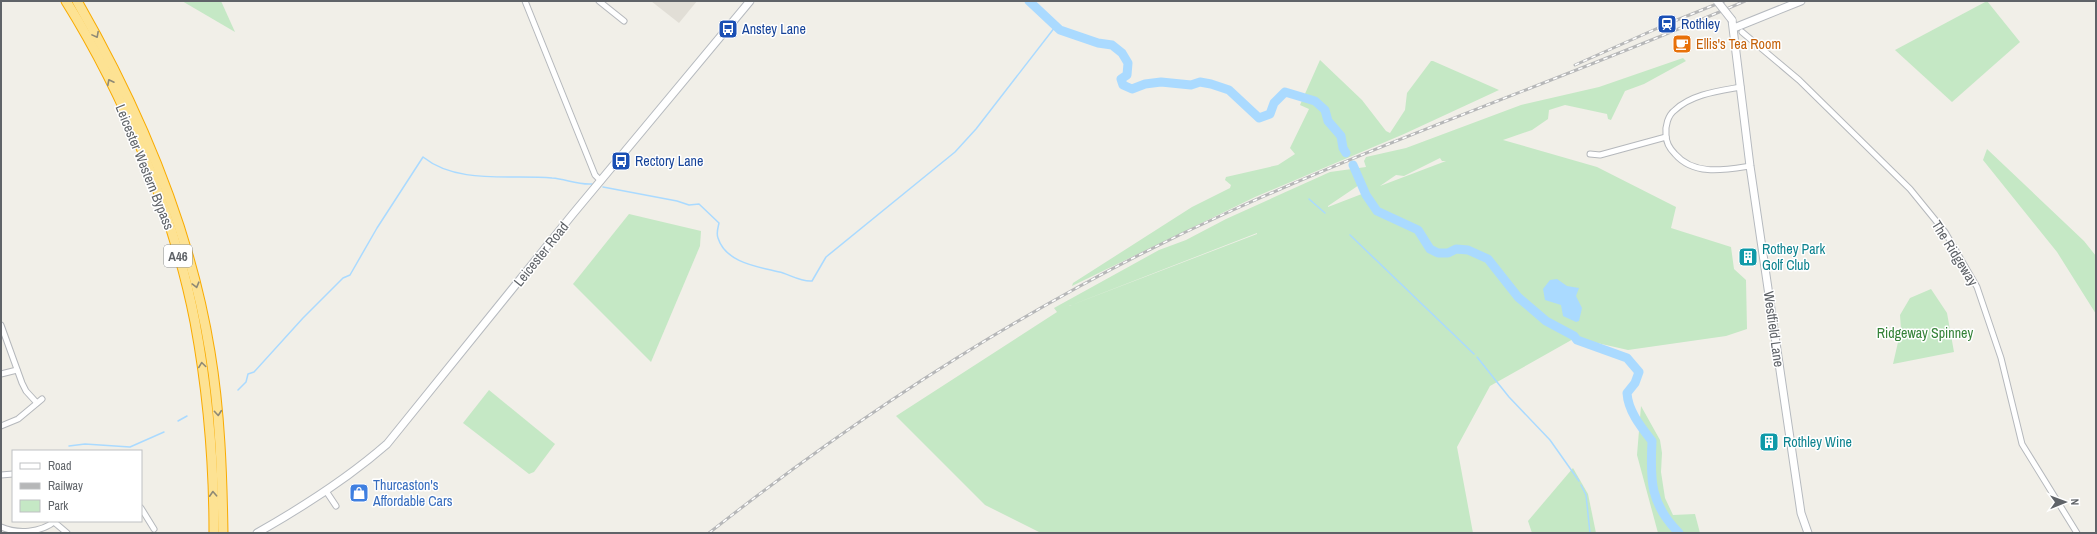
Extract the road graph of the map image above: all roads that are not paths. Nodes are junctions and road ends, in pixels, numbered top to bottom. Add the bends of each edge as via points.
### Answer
1 (66, 1) edge
2 (77, 1) edge
3 (525, 1) edge
4 (599, 1) edge
5 (750, 1) edge
6 (1717, 1) edge
7 (1801, 1) edge
8 (625, 21) dead end
9 (1734, 28) junction
10 (1742, 32) dead end
11 (1741, 86) junction
12 (1666, 137) junction
13 (1590, 154) dead end
14 (1750, 166) junction
15 (601, 181) junction
16 (1, 325) edge
17 (17, 370) junction
18 (1, 374) edge
19 (42, 399) dead end
20 (37, 402) junction
21 (1, 426) edge
22 (1, 475) edge
23 (12, 476) edge
24 (324, 493) junction
25 (336, 506) dead end
26 (142, 510) edge
27 (55, 522) edge
28 (1, 527) edge
29 (154, 528) dead end
30 (13, 532) edge
31 (67, 533) edge
32 (214, 533) edge
33 (223, 533) edge
34 (257, 533) edge
35 (1808, 533) edge
36 (2077, 533) edge

32 -> 1 highway, Leicester Western Bypass / A46 via 210,439 202,360 195,321 173,237 146,163 118,99
2 -> 33 highway, Leicester Western Bypass / A46 via 132,107 155,159 182,236 204,322 214,377 219,424
3 - 15 street via 595,174
4 - 8 street
5 - 15 street, Leicester Road
6 - 9 street, Westfield Lane, bridge via 1732,20
7 - 9 street
9 - 11 street, Westfield Lane
10 - 36 street, The Ridgeway via 1799,80 1910,189 1945,232 1977,287 2001,358 2022,444
11 - 12 street via 1702,95 1681,105 1669,117
11 - 14 street, Westfield Lane
12 - 13 street via 1600,155
12 - 14 street via 1672,150 1691,166 1721,171
14 - 35 street, Westfield Lane via 1801,513
15 - 24 street, Leicester Road via 387,444
16 - 17 street
17 - 18 street
17 - 20 street via 26,391
19 - 20 street
20 - 21 street via 18,419
22 - 23 street
24 - 25 street
24 - 34 street, Leicester Road
26 - 29 street
27 - 30 street via 35,531
27 - 31 street
28 - 30 street

